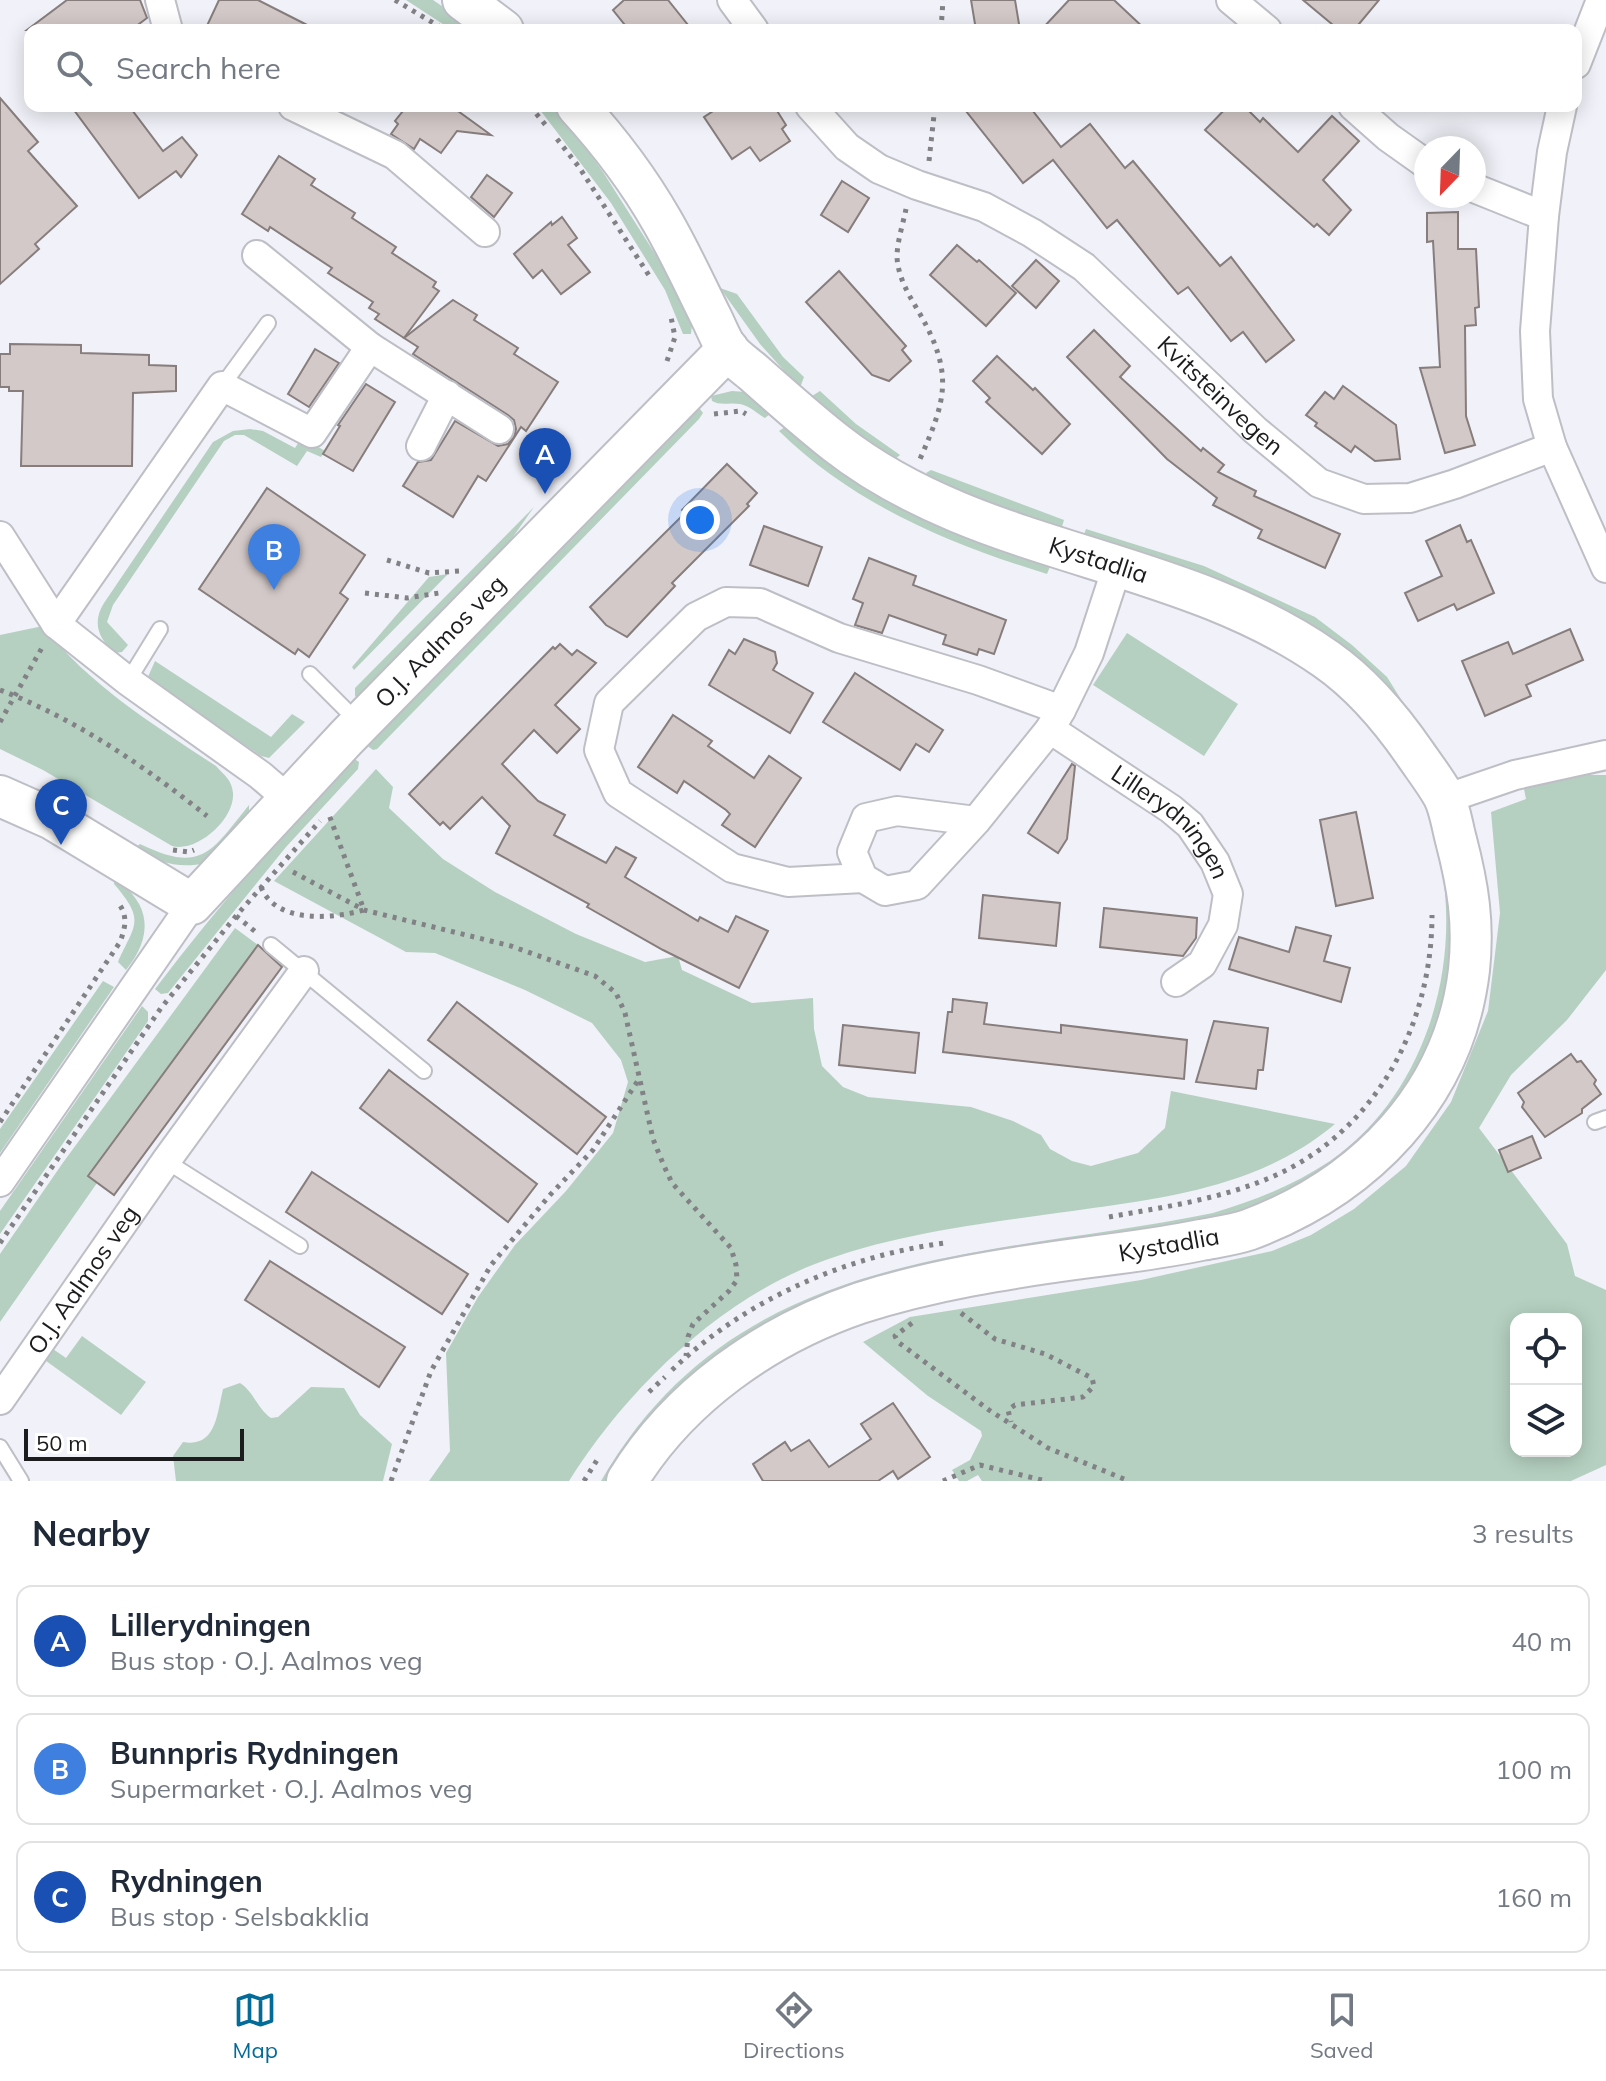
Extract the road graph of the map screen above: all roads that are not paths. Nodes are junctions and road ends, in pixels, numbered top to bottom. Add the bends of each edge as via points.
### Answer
1 (160, 0) edge
2 (463, 0) edge
3 (732, 0) edge
4 (1231, 0) edge
5 (1601, 0) edge
6 (166, 24) edge
7 (495, 24) edge
8 (750, 24) edge
9 (1260, 24) edge
10 (1582, 49) edge
11 (305, 112) edge
12 (582, 112) edge
13 (815, 112) edge
14 (1360, 112) edge
15 (1561, 112) edge
16 (1414, 155) edge
17 (1486, 193) edge
18 (1544, 216) junction
19 (485, 232) dead end
20 (257, 255) dead end
21 (268, 323) dead end
22 (370, 347) junction
23 (728, 349) junction
24 (222, 386) junction
25 (447, 395) junction
26 (499, 429) dead end
27 (421, 446) dead end
28 (1552, 447) junction
29 (0, 536) edge
30 (1117, 567) junction
31 (1606, 568) edge
32 (56, 624) junction
33 (160, 629) dead end
34 (310, 674) dead end
35 (128, 681) junction
36 (1056, 720) junction
37 (359, 724) junction
38 (1606, 755) edge
39 (0, 796) edge
40 (288, 799) junction
41 (1445, 799) junction
42 (976, 821) junction
43 (863, 878) junction
44 (192, 904) junction
45 (271, 945) dead end
46 (304, 971) junction
47 (1176, 982) dead end
48 (424, 1071) dead end
49 (166, 1161) junction
50 (0, 1182) edge
51 (300, 1246) dead end
52 (0, 1400) edge
53 (0, 1447) edge
54 (21, 1481) edge
55 (627, 1481) edge

1 - 6 street
2 - 7 street
3 - 8 street
4 - 9 street
5 - 10 street
11 - 19 street via 395,155
12 - 23 street via 613,146 662,219
13 - 28 street, Kvitsteinvegen via 847,147 879,169 984,207 1084,267 1255,430 1319,483 1364,499 1410,498
14 - 16 street
15 - 18 street
17 - 18 street
18 - 28 street via 1535,331 1538,399
20 - 22 street
21 - 24 lane
22 - 24 street via 312,433
22 - 25 street
23 - 30 street, Kystadlia via 839,445 906,490 984,523
23 - 37 street, O.J. Aalmos veg
24 - 32 street
25 - 26 street
25 - 27 street
28 - 31 street
29 - 32 street
30 - 36 street, Lillerydningen via 1089,653
30 - 41 street, Kystadlia via 1244,612 1329,660 1380,709
32 - 35 street
33 - 35 lane
34 - 37 lane
35 - 40 street
36 - 42 street, Lillerydningen
36 - 43 street, Lillerydningen via 978,680 839,638 760,603 726,602 696,617 609,703 599,750 618,793 732,868 788,882
36 - 47 street, Lillerydningen via 1190,825 1215,862 1228,894 1223,925 1202,964
37 - 40 street, O.J. Aalmos veg
38 - 41 street via 1515,775
39 - 44 street via 52,819
40 - 44 street, O.J. Aalmos veg
41 - 55 street, Kystadlia via 1469,888 1464,995 1438,1072 1407,1120 1373,1157 1309,1202 1244,1232 971,1276 820,1318 771,1342 717,1381 666,1426
42 - 43 street, Lillerydningen via 917,885 885,891
42 - 43 street via 897,811 866,818 852,852
44 - 50 street, O.J. Aalmos veg
45 - 46 lane
46 - 48 lane
46 - 49 street, O.J. Aalmos veg
49 - 51 lane
49 - 52 street, O.J. Aalmos veg
53 - 54 lane

